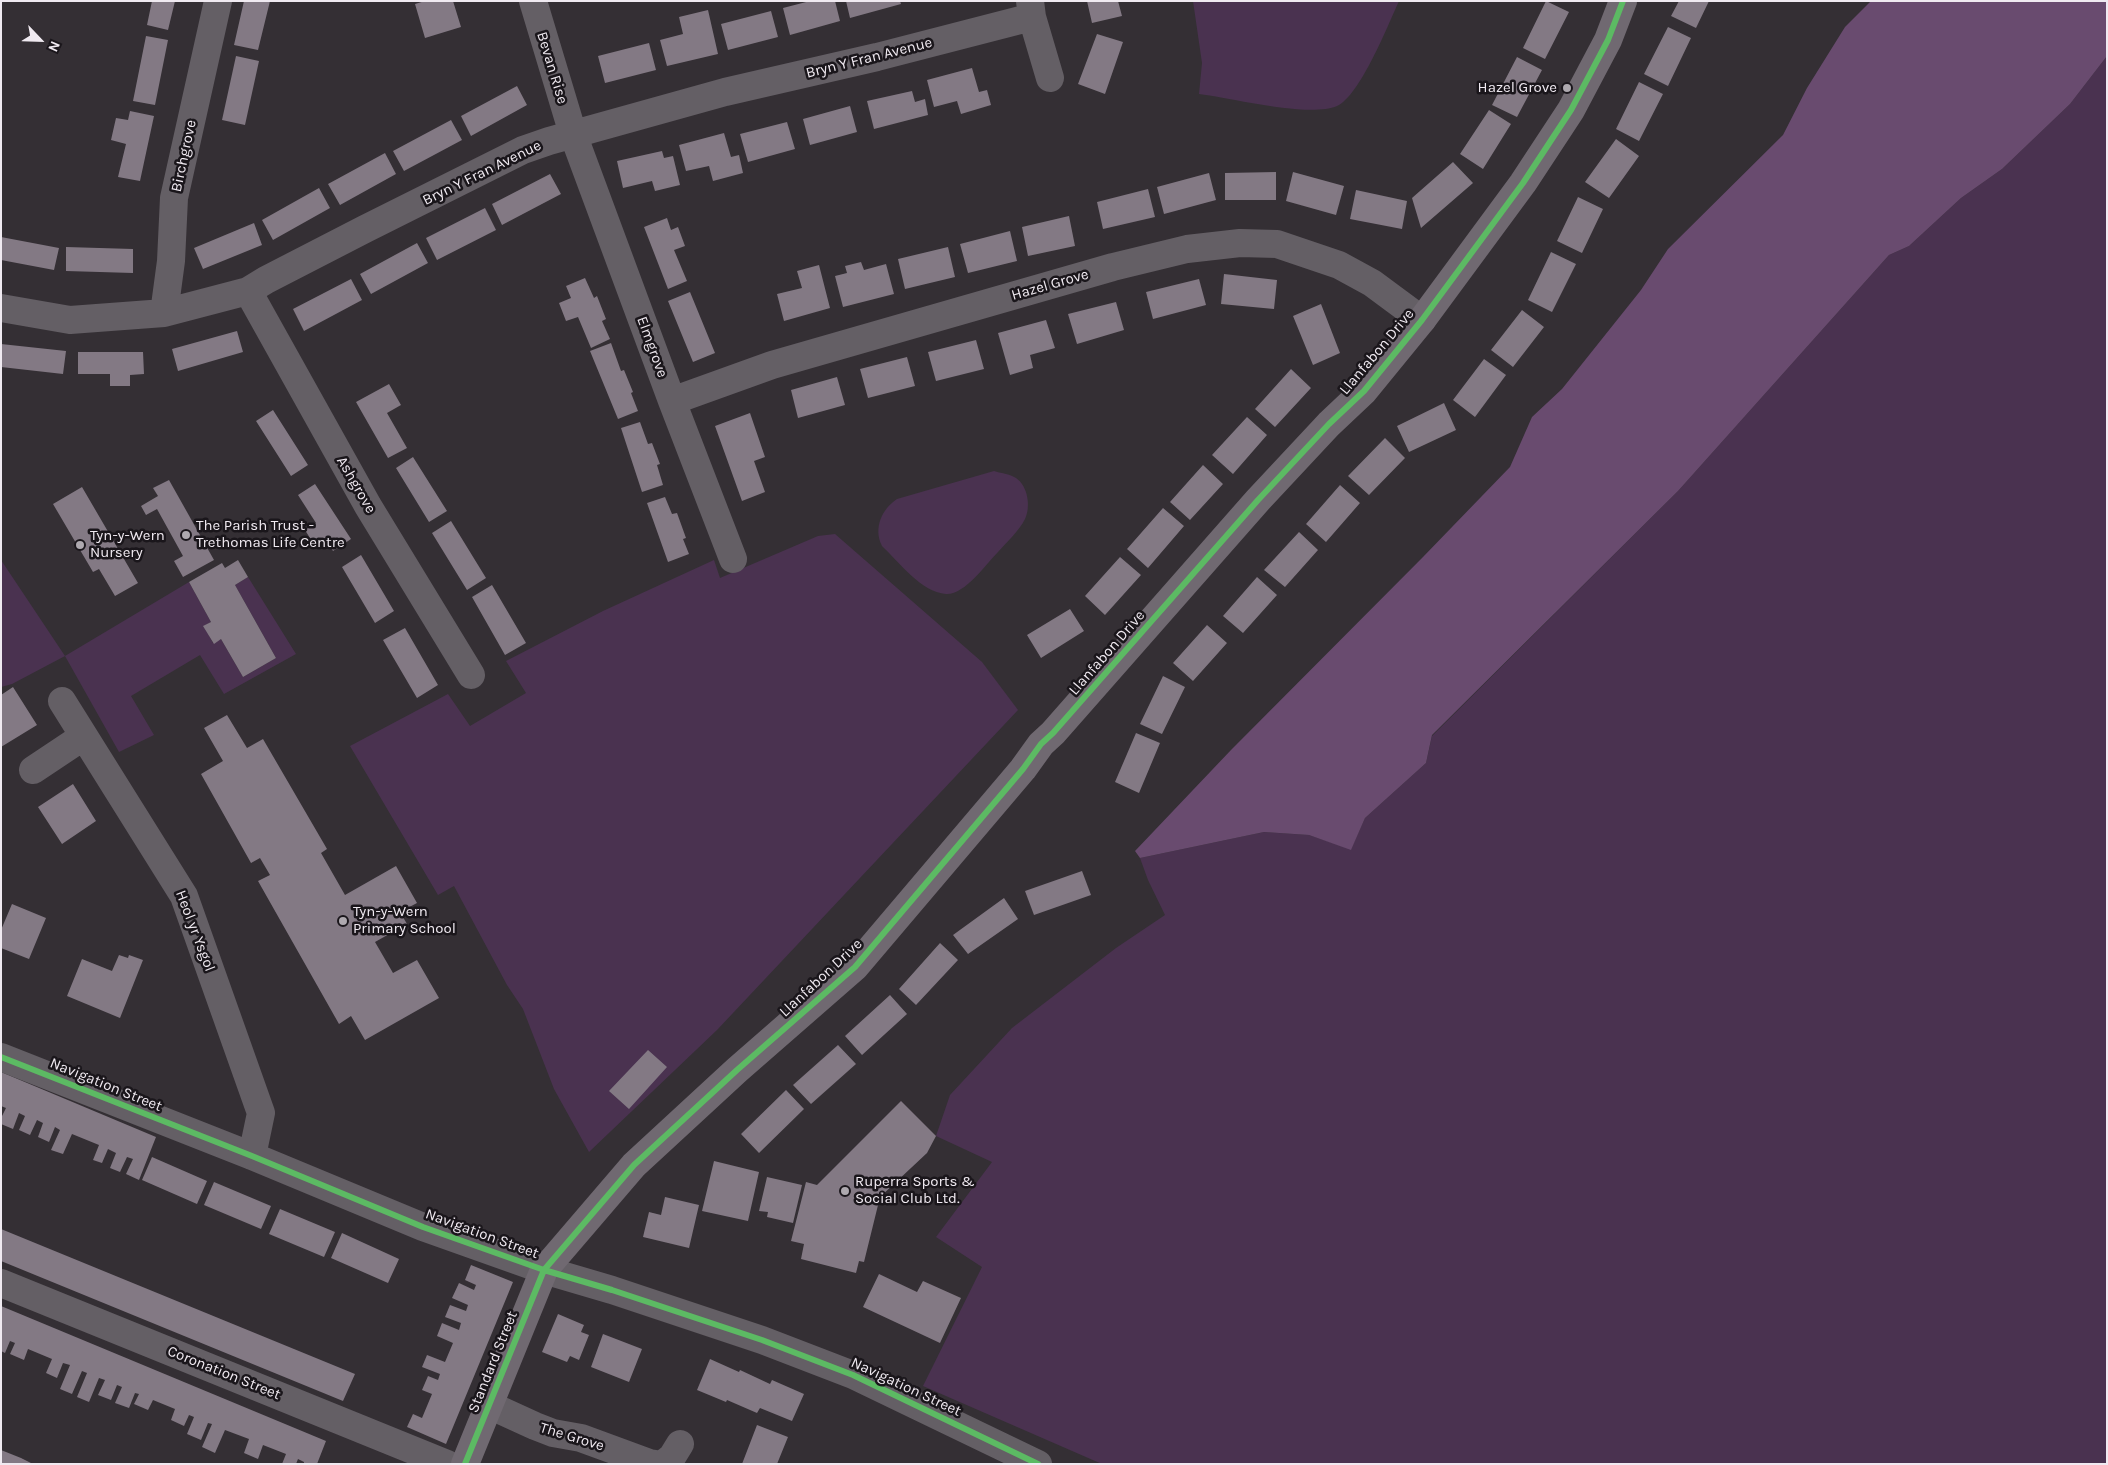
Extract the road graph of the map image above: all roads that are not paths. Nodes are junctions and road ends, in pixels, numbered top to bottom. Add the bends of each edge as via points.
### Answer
1 (218, 1) edge
2 (532, 1) edge
3 (1623, 1) edge
4 (1031, 9) edge
5 (1050, 78) dead end
6 (573, 134) junction
7 (248, 291) junction
8 (1, 308) edge
9 (164, 313) junction
10 (1422, 320) junction
11 (672, 401) junction
12 (733, 559) dead end
13 (471, 674) dead end
14 (62, 701) dead end
15 (84, 736) junction
16 (33, 770) dead end
17 (1, 1057) edge
18 (252, 1156) junction
19 (544, 1270) junction
20 (1, 1283) edge
21 (489, 1405) junction
22 (447, 1464) edge
23 (465, 1464) edge
24 (656, 1464) edge
25 (1038, 1464) edge

1 - 9 street, Birchgrove via 174,198
2 - 6 street, Bevan Rise
3 - 10 street, Llanfabon Drive via 1608,40 1571,110 1523,184
4 - 5 street
4 - 6 street, Bryn Y Fran Avenue via 877,56 725,92
6 - 7 street, Bryn Y Fran Avenue via 523,150
6 - 11 street, Elmgrove
7 - 9 street, Bryn Y Fran Avenue
7 - 13 street, Ashgrove via 368,506
8 - 9 street, Bryn Y Fran Avenue via 70,320
10 - 11 street, Hazel Grove via 1372,283 1339,266 1277,244 1187,249 1112,267 772,365
10 - 19 street, Llanfabon Drive via 1364,391 1258,500 1041,744 855,967 634,1165
11 - 12 street, Elmgrove
14 - 15 street, Heol yr Ysgol
15 - 16 street
15 - 18 street, Heol yr Ysgol via 184,896 261,1113
17 - 18 street, Navigation Street
18 - 19 street, Navigation Street via 423,1227
19 - 21 street, Standard Street
19 - 25 street, Navigation Street via 762,1340 844,1372
20 - 22 street, Coronation Street
21 - 23 street, Standard Street
21 - 24 street, The Grove via 553,1433 581,1438

